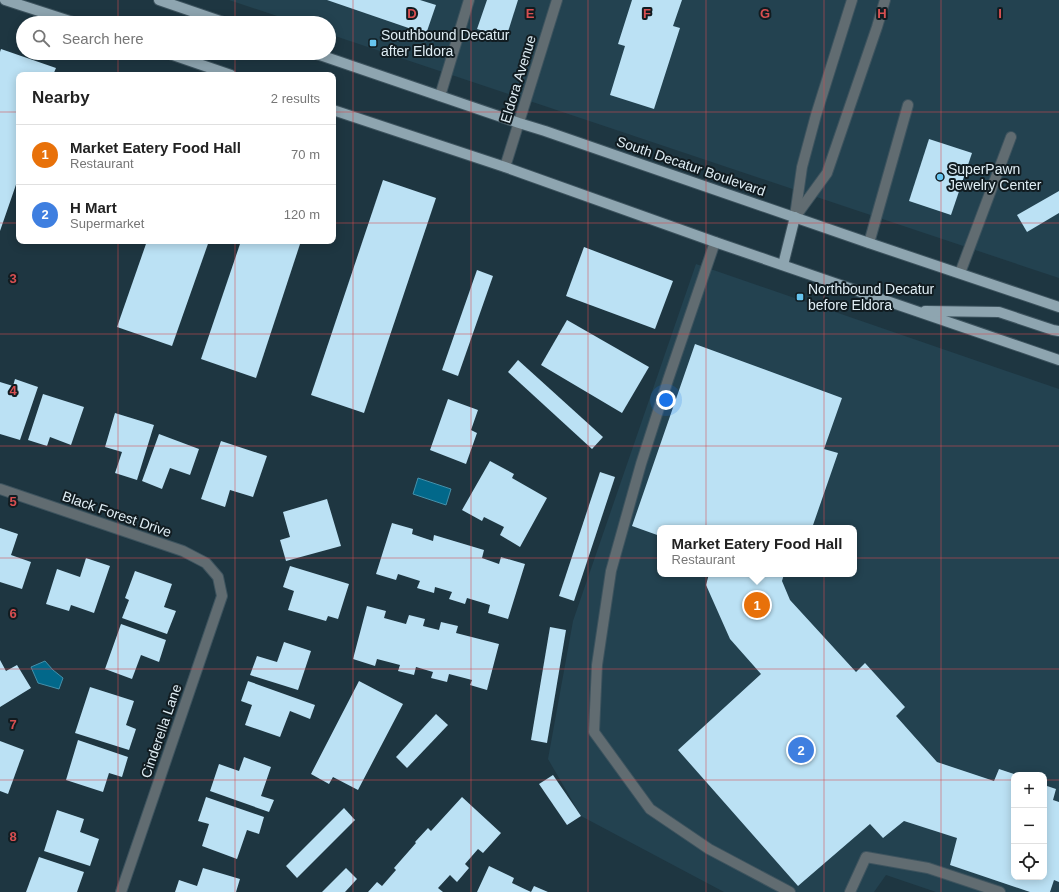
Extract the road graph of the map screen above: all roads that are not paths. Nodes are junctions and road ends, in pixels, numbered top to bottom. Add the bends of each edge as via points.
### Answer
1 (5, 0) edge
2 (158, 0) edge
3 (467, 0) edge
4 (557, 0) edge
5 (852, 0) edge
6 (885, 0) edge
7 (54, 16) edge
8 (205, 16) edge
9 (187, 60) edge
10 (335, 60) edge
11 (222, 72) edge
12 (440, 96) junction
13 (908, 105) dead end
14 (336, 111) edge
15 (519, 123) junction
16 (1011, 137) dead end
17 (505, 167) junction
18 (795, 217) junction
19 (715, 242) junction
20 (869, 243) junction
21 (783, 265) junction
22 (960, 273) junction
23 (1059, 306) edge
24 (915, 311) junction
25 (1059, 331) edge
26 (1059, 360) edge
27 (0, 489) edge
28 (218, 577) joint
29 (121, 892) edge
30 (790, 892) edge
31 (850, 892) edge
32 (1000, 892) edge

1 - 7 main road
2 - 8 main road
3 - 12 street
4 - 15 street, Eldora Avenue
5 - 18 street via 802,167
6 - 18 street via 827,173
9 - 11 main road
10 - 12 main road, South Decatur Boulevard
12 - 15 main road, South Decatur Boulevard
13 - 20 street
14 - 17 main road
15 - 17 street, Eldora Avenue
15 - 18 main road, South Decatur Boulevard
16 - 22 street
17 - 19 main road
18 - 20 main road, South Decatur Boulevard
18 - 21 main road
19 - 21 main road
19 - 30 street via 641,464 611,570 597,664 594,732 650,809 709,849
20 - 22 main road, South Decatur Boulevard
21 - 24 main road
22 - 23 main road, South Decatur Boulevard
24 - 25 main road via 999,312
24 - 26 main road
27 - 28 street, Black Forest Drive via 183,551 206,563
28 - 29 street, Cinderella Lane via 222,596
31 - 32 street via 866,857 928,868

